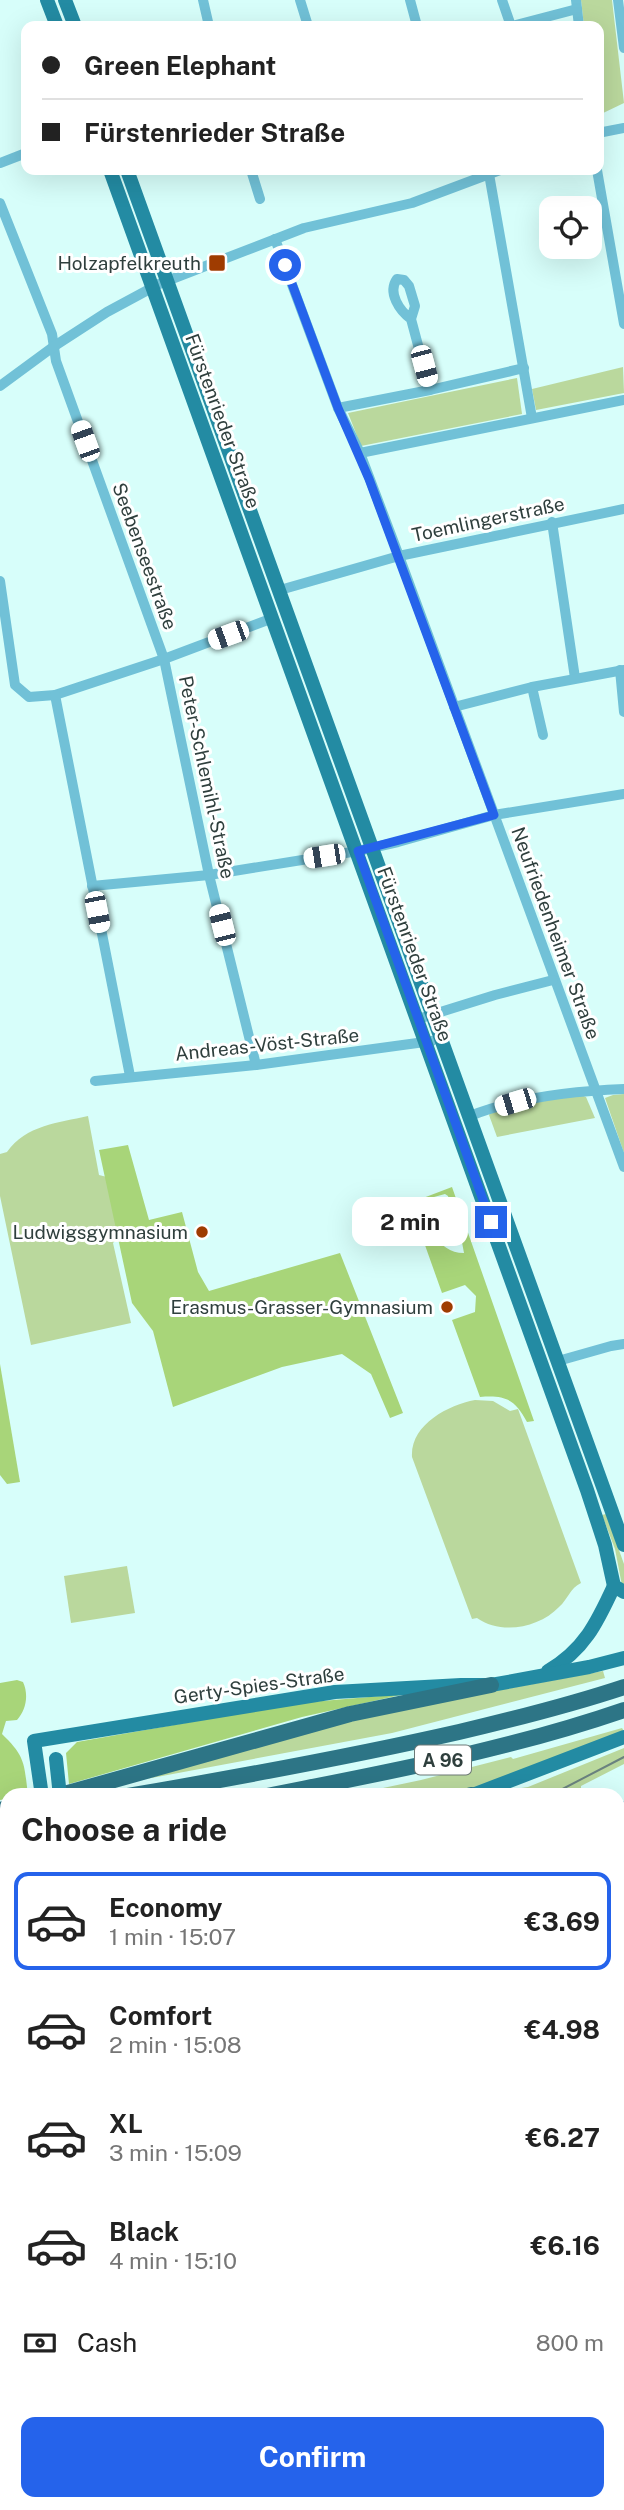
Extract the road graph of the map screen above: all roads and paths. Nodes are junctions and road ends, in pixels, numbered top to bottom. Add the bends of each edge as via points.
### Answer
1 (47, 0) edge
2 (65, 0) edge
3 (204, 0) edge
4 (300, 0) edge
5 (410, 0) edge
6 (502, 0) edge
7 (618, 0) edge
8 (577, 4) edge
9 (55, 21) edge
10 (73, 21) edge
11 (208, 21) edge
12 (306, 21) edge
13 (416, 21) edge
14 (509, 21) edge
15 (526, 21) edge
16 (624, 48) edge
17 (624, 128) edge
18 (604, 132) edge
19 (21, 155) edge
20 (0, 163) edge
21 (112, 175) edge
22 (128, 175) edge
23 (253, 175) edge
24 (486, 175) edge
25 (494, 175) edge
26 (598, 175) edge
27 (260, 199) dead end
28 (0, 204) edge
29 (275, 239) junction
30 (160, 283) junction
31 (411, 319) dead end
32 (624, 324) edge
33 (53, 347) junction
34 (524, 368) junction
35 (0, 386) edge
36 (430, 390) junction
37 (624, 400) edge
38 (338, 408) junction
39 (532, 418) junction
40 (360, 453) junction
41 (624, 509) edge
42 (552, 522) junction
43 (399, 556) junction
44 (0, 581) edge
45 (280, 590) junction
46 (273, 618) junction
47 (164, 659) junction
48 (622, 670) edge
49 (575, 678) junction
50 (532, 687) junction
51 (55, 695) junction
52 (454, 707) junction
53 (624, 712) edge
54 (543, 735) dead end
55 (624, 794) edge
56 (494, 815) junction
57 (365, 849) junction
58 (209, 875) junction
59 (92, 886) junction
60 (554, 980) junction
61 (433, 1014) junction
62 (418, 1019) junction
63 (442, 1038) junction
64 (426, 1042) junction
65 (256, 1065) junction
66 (130, 1076) junction
67 (95, 1081) dead end
68 (624, 1089) edge
69 (595, 1090) junction
70 (470, 1116) junction
71 (624, 1167) edge
72 (624, 1344) edge
73 (558, 1361) junction
74 (624, 1545) edge
75 (619, 1589) edge
76 (624, 1658) edge
77 (541, 1675) junction
78 (491, 1685) junction
79 (624, 1686) edge
80 (624, 1710) edge
81 (53, 1737) junction
82 (624, 1737) edge
83 (41, 1788) edge
84 (58, 1788) edge
85 (87, 1788) edge
86 (175, 1788) edge
87 (307, 1788) edge
88 (492, 1788) edge

1 - 9 main road
2 - 10 main road
3 - 11 street
4 - 12 street
5 - 13 street
6 - 14 street
7 - 16 street
8 - 15 street
17 - 18 street
19 - 20 street
21 - 30 main road, Fürstenrieder Straße
22 - 30 main road, Fürstenrieder Straße
23 - 27 street
24 - 29 street via 412,203
25 - 34 street
26 - 32 street
28 - 33 street, Seebenseestraße via 52,334
29 - 30 street
29 - 38 street, Neufriedenheimer Straße
30 - 33 street
30 - 45 main road, Fürstenrieder Straße
30 - 46 main road, Fürstenrieder Straße
31 - 36 street
33 - 35 street
33 - 47 street, Seebenseestraße
34 - 36 street
34 - 39 street
36 - 38 street
37 - 39 street
38 - 40 street, Neufriedenheimer Straße
39 - 40 street
40 - 43 street, Neufriedenheimer Straße
41 - 42 street, Toemlingerstraße
42 - 43 street, Toemlingerstraße
42 - 49 street
43 - 45 street, Toemlingerstraße
43 - 52 street, Neufriedenheimer Straße
44 - 51 street via 15,685 29,697
45 - 57 main road, Fürstenrieder Straße
46 - 47 street
46 - 57 main road, Fürstenrieder Straße
47 - 51 street
47 - 58 street, Peter-Schlemihl-Straße
48 - 49 street
48 - 53 street
49 - 50 street
50 - 52 street
50 - 54 street
51 - 59 street
52 - 56 street, Neufriedenheimer Straße
55 - 56 street
56 - 57 street
56 - 60 street, Neufriedenheimer Straße
57 - 58 street
57 - 61 main road, Fürstenrieder Straße
57 - 62 main road, Fürstenrieder Straße
58 - 59 street
58 - 65 street, Peter-Schlemihl-Straße
59 - 66 street
60 - 61 street
60 - 69 street, Neufriedenheimer Straße
61 - 62 street
61 - 63 main road, Fürstenrieder Straße
62 - 64 main road, Fürstenrieder Straße
63 - 64 street, Andreas-Vöst-Straße
63 - 70 main road, Fürstenrieder Straße
64 - 65 street, Andreas-Vöst-Straße
64 - 75 main road, Fürstenrieder Straße
65 - 66 street, Andreas-Vöst-Straße
66 - 67 street, Andreas-Vöst-Straße
68 - 69 street
69 - 70 street via 515,1102
69 - 71 street, Neufriedenheimer Straße
70 - 73 main road, Fürstenrieder Straße
72 - 73 street
73 - 74 main road, Fürstenrieder Straße
75 - 77 main road via 586,1640
76 - 77 main road, Gerty-Spies-Straße
77 - 78 main road, Gerty-Spies-Straße
78 - 81 main road, Gerty-Spies-Straße via 335,1692
78 - 85 highway via 350,1714
79 - 86 highway, A 96 via 396,1747
80 - 87 highway, A 96 via 496,1747
81 - 83 main road, Gerty-Spies-Straße via 34,1741
81 - 84 main road, bridge
82 - 88 main road

